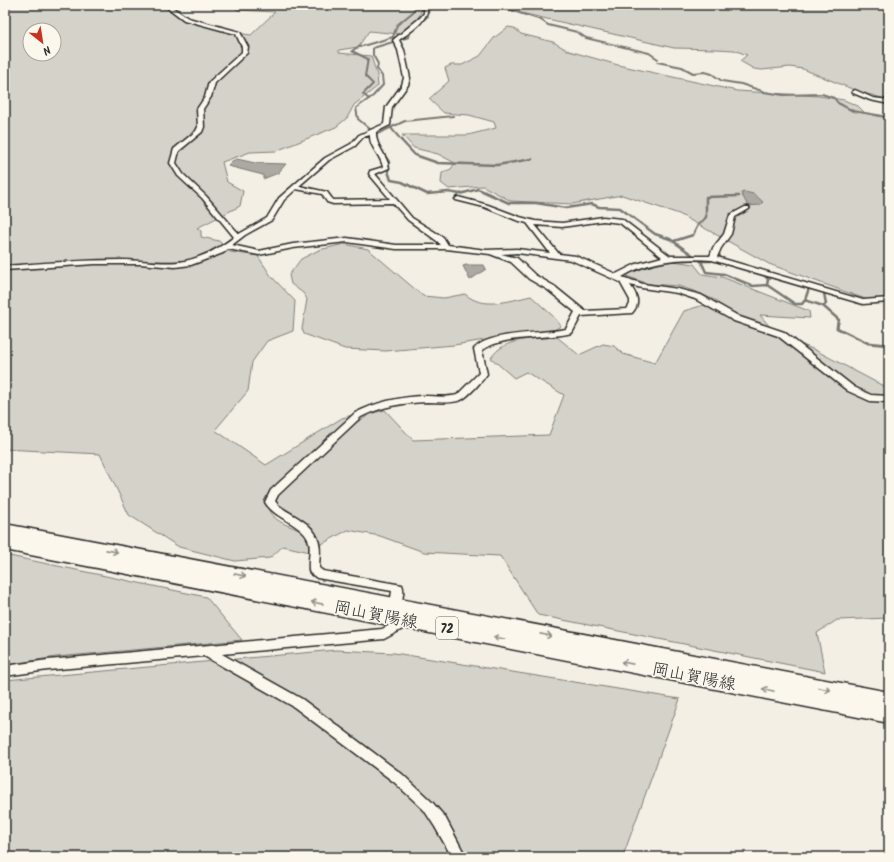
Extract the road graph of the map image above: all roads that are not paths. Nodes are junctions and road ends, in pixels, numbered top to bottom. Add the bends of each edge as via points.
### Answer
1 (166, 5) edge
2 (426, 5) edge
3 (855, 92) dead end
4 (889, 102) edge
5 (373, 132) junction
6 (295, 187) junction
7 (458, 199) dead end
8 (396, 201) junction
9 (747, 208) dead end
10 (530, 223) junction
11 (238, 237) junction
12 (228, 246) junction
13 (446, 247) junction
14 (486, 252) junction
15 (555, 254) junction
16 (668, 258) junction
17 (713, 258) junction
18 (5, 268) edge
19 (620, 278) junction
20 (889, 300) edge
21 (579, 312) junction
22 (889, 399) edge
23 (5, 531) edge
24 (5, 543) edge
25 (395, 605) junction
26 (409, 621) junction
27 (206, 651) junction
28 (5, 671) edge
29 (889, 701) edge
30 (889, 714) edge
31 (459, 857) edge

1 - 11 street via 186,19 238,33 245,47 245,52 240,58 212,82 208,97 200,109 199,132 176,150 173,163 180,175 204,197
2 - 5 street via 423,18 396,40 401,50 407,78 389,107 387,126
3 - 4 street
5 - 6 street via 361,136 353,145 328,159
5 - 8 street via 373,141 386,163 386,168 372,174
6 - 8 street via 325,193 333,202
6 - 11 street via 281,199 270,219
7 - 10 street via 486,206
8 - 13 street via 410,219 440,239
9 - 17 street via 732,216 727,234
10 - 15 street
10 - 16 street via 562,225 603,219 622,221
11 - 12 street
12 - 13 street via 259,253 347,240 396,247
12 - 18 street via 188,263 175,265 95,262
13 - 14 street
14 - 15 street
14 - 21 street via 514,260 532,277 551,288
15 - 19 street via 573,258
16 - 17 street
16 - 19 street via 636,265
17 - 20 street via 863,302
19 - 21 street via 633,297 633,308 629,311 588,315
19 - 22 street via 652,289 678,291 698,297 737,320 781,334 851,389 870,398
21 - 25 street via 569,331 483,345 478,349 483,374 460,397 396,400 371,407 274,493 270,502 275,509 309,531 314,542 314,570 321,575 398,588
23 -> 25 main road, 岡山賀陽線 / 72
26 -> 24 main road, 岡山賀陽線 / 72
25 -> 29 main road, 岡山賀陽線 / 72
26 - 27 street via 384,634
30 -> 26 main road, 岡山賀陽線 / 72
27 - 28 street
27 - 31 street via 298,703 398,778 428,806

